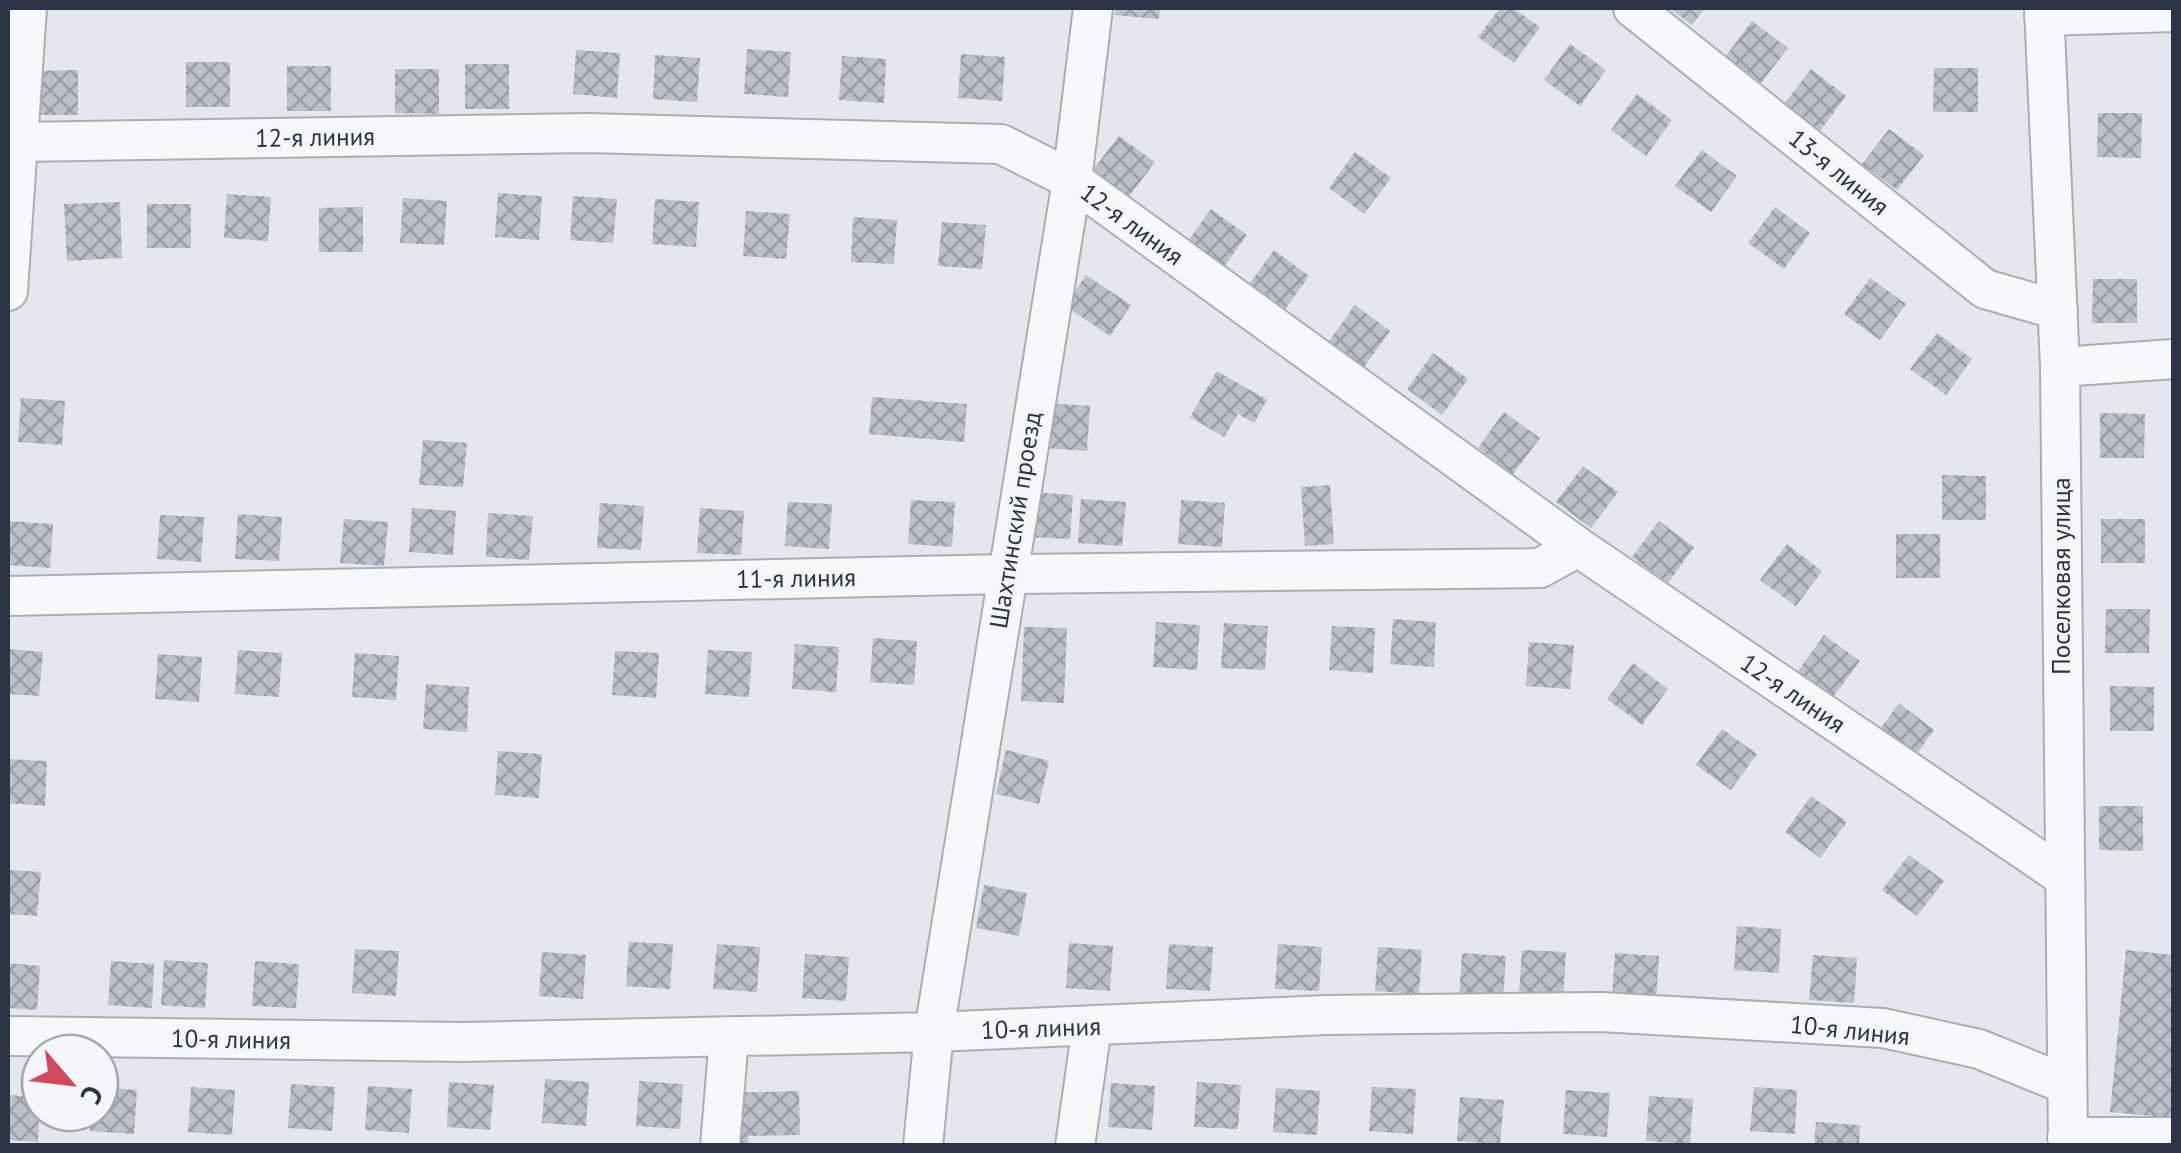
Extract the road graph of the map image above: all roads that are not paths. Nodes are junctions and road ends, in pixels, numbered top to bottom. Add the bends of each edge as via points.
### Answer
1 (27, 8) edge
2 (1093, 8) edge
3 (1634, 8) edge
4 (2044, 12) edge
5 (2174, 12) edge
6 (18, 142) junction
7 (1072, 180) junction
8 (8, 290) edge
9 (2058, 310) junction
10 (2174, 359) edge
11 (2060, 367) junction
12 (1578, 547) junction
13 (1006, 574) junction
14 (8, 596) edge
15 (2064, 876) junction
16 (1092, 1026) junction
17 (934, 1032) junction
18 (8, 1036) edge
19 (729, 1038) junction
20 (2065, 1084) junction
21 (2174, 1137) edge
22 (2067, 1141) edge
23 (720, 1146) edge
24 (923, 1146) edge
25 (1075, 1146) edge

1 - 6 street
2 - 7 street, Шахтинский проезд
3 - 9 street, 13-я линия via 1985,289
4 - 5 street
4 - 9 street, Поселковая улица
6 - 7 street, 12-я линия via 587,133 1001,144
6 - 8 street
7 - 12 street, 12-я линия
7 - 13 street, Шахтинский проезд
9 - 11 street, Поселковая улица
10 - 11 street
11 - 15 street, Поселковая улица
12 - 13 street, 11-я линия via 1540,568
12 - 15 street, 12-я линия
13 - 14 street, 11-я линия
13 - 17 street, Шахтинский проезд
15 - 20 street, Поселковая улица
16 - 17 street, 10-я линия
16 - 20 street, 10-я линия via 1601,1012 1882,1028 1978,1050
16 - 25 street
17 - 19 street, 10-я линия
17 - 24 street, Шахтинский проезд
18 - 19 street, 10-я линия
19 - 23 street
20 - 22 street, Поселковая улица
21 - 22 street

